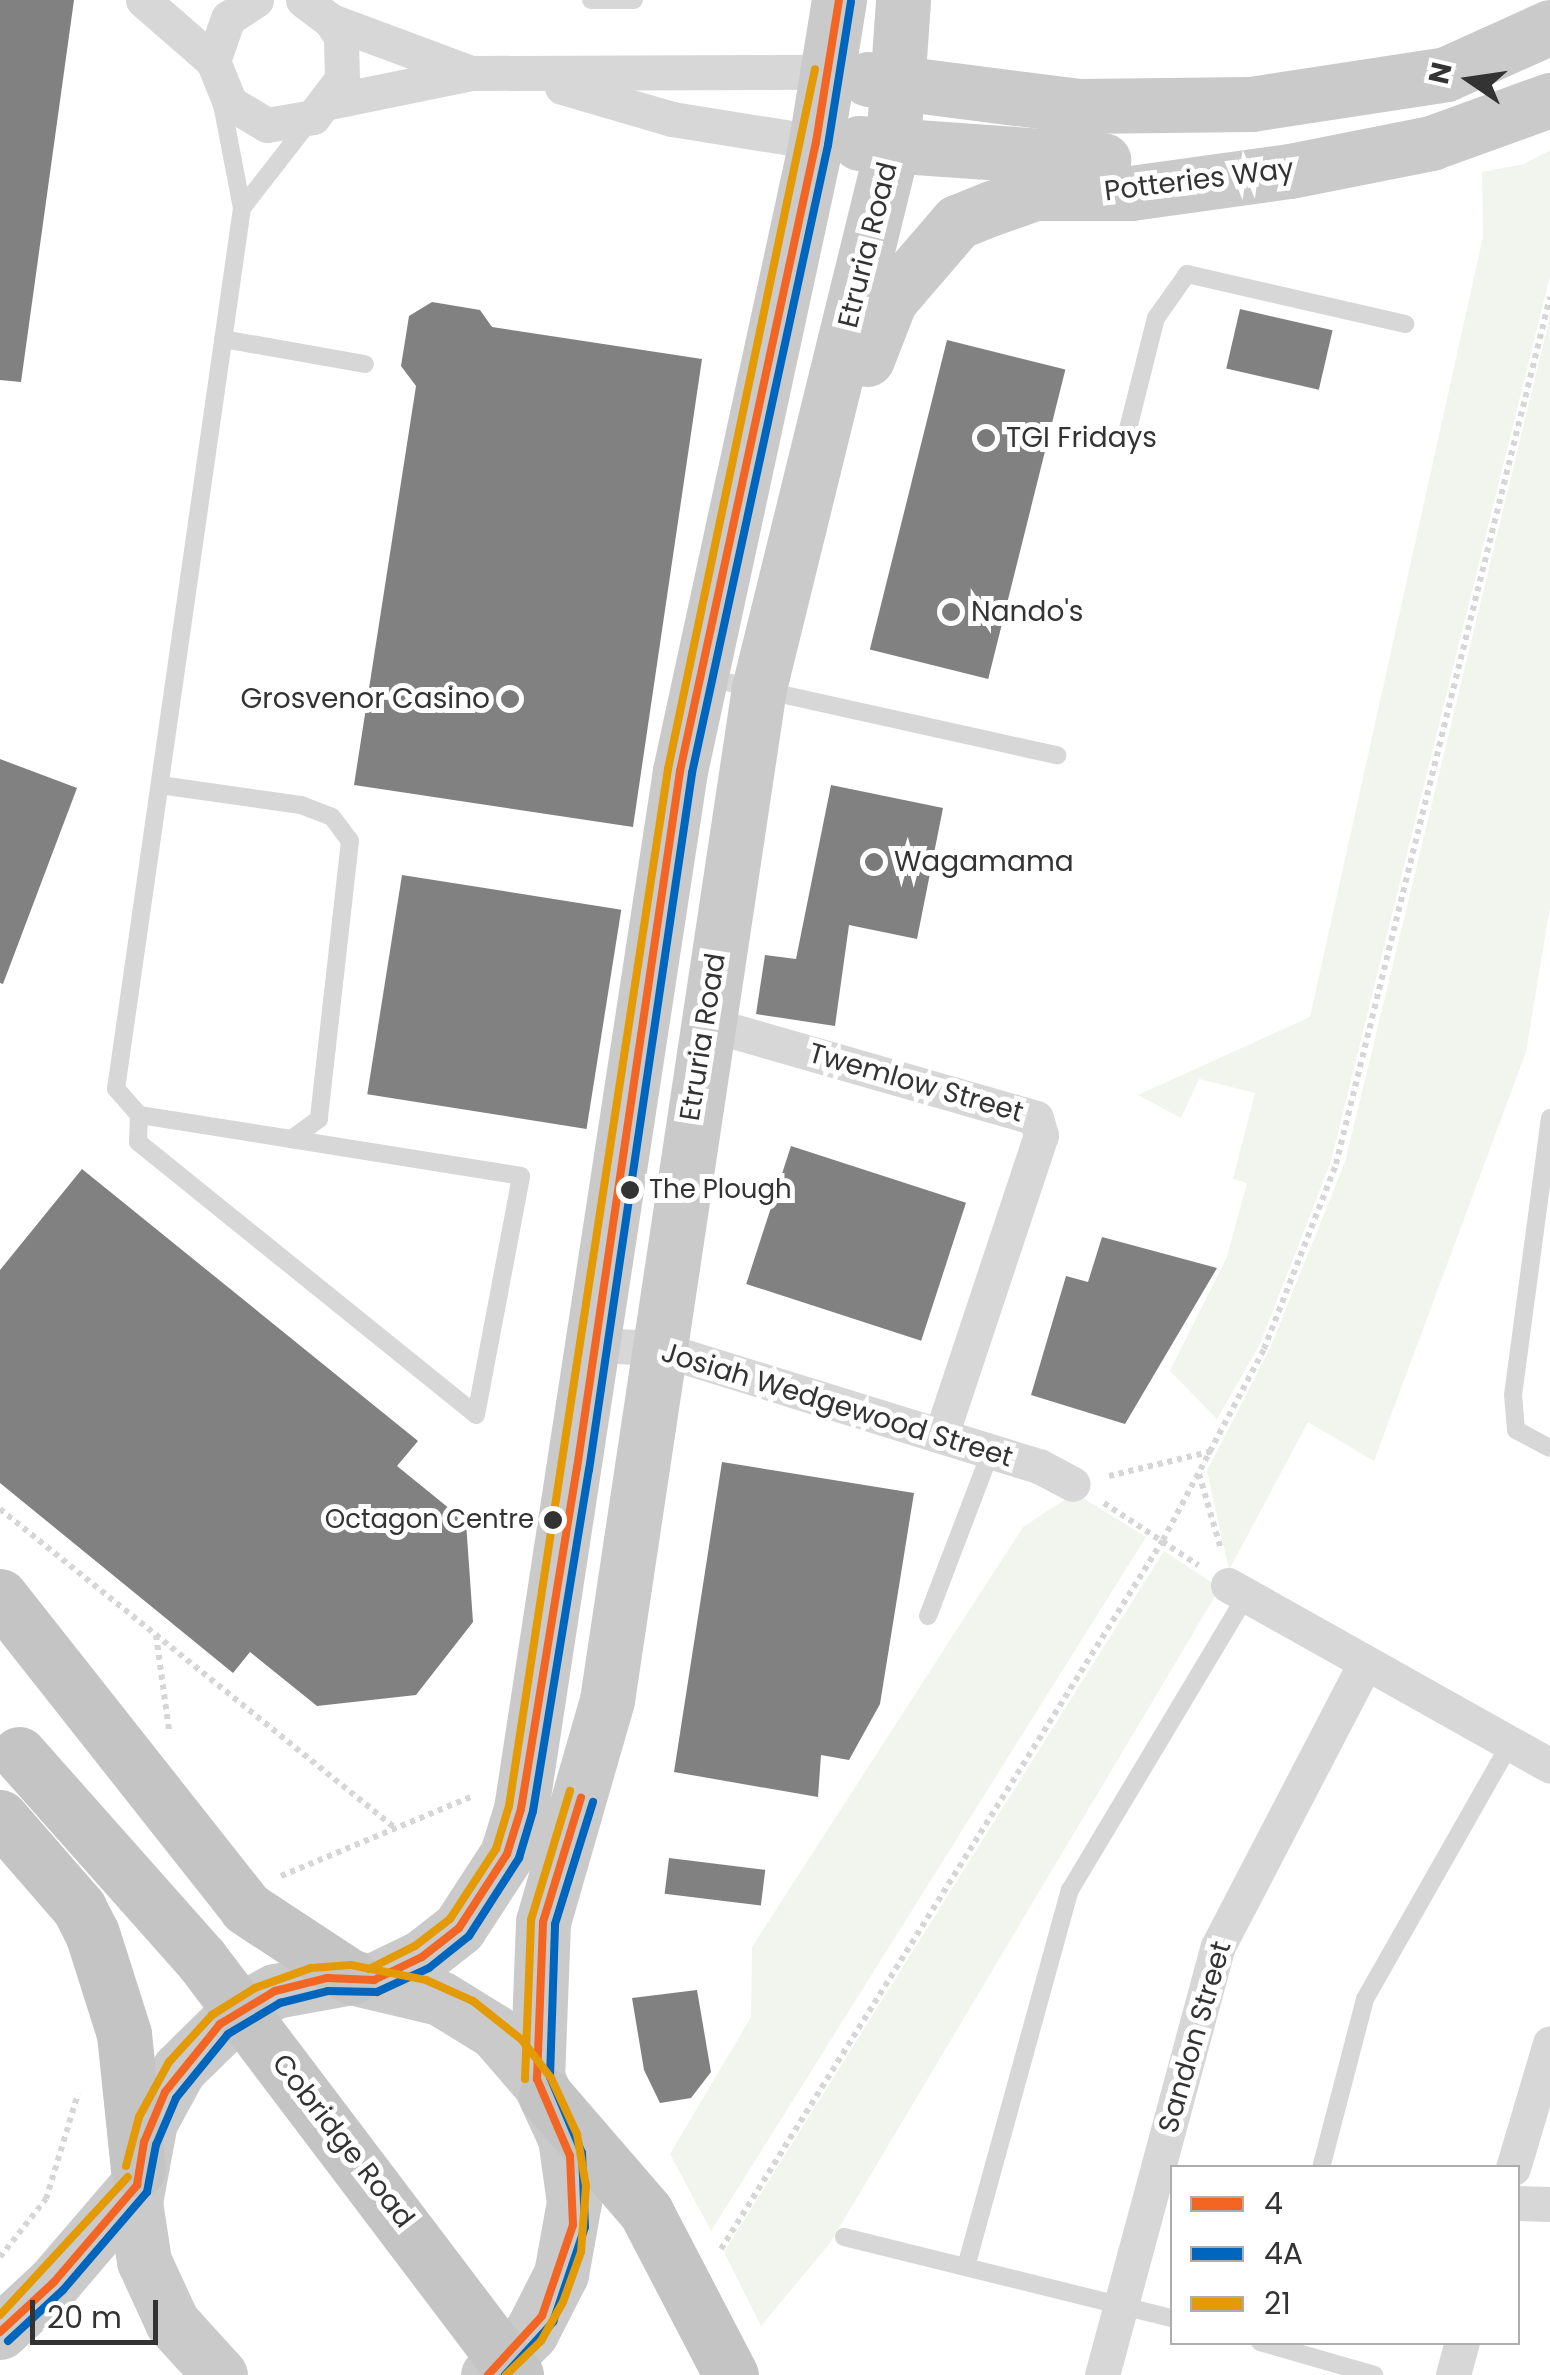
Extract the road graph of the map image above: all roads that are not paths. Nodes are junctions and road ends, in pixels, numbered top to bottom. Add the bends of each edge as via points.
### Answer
1 (591, 0) edge
2 (634, 0) edge
3 (839, 0) edge
4 (902, 0) edge
5 (146, 2) edge
6 (242, 9) edge
7 (317, 10) edge
8 (1550, 27) edge
9 (215, 72) junction
10 (828, 72) junction
11 (472, 73) junction
12 (527, 77) junction
13 (902, 86) junction
14 (1550, 100) edge
15 (321, 110) junction
16 (816, 142) junction
17 (893, 144) junction
18 (1290, 171) junction
19 (242, 208) junction
20 (1405, 324) dead end
21 (223, 339) junction
22 (365, 364) dead end
23 (1125, 441) dead end
24 (798, 534) junction
25 (698, 676) junction
26 (759, 688) junction
27 (1057, 755) dead end
28 (160, 785) junction
29 (705, 1023) junction
30 (138, 1115) junction
31 (1550, 1118) edge
32 (291, 1139) junction
33 (596, 1345) junction
34 (657, 1348) junction
35 (941, 1435) junction
36 (1550, 1448) edge
37 (991, 1451) junction
38 (1074, 1484) road end
39 (1237, 1590) joint
40 (0, 1596) edge
41 (928, 1616) dead end
42 (1364, 1666) junction
43 (9, 1744) edge
44 (1510, 1744) junction
45 (1550, 1766) edge
46 (0, 1817) edge
47 (363, 1979) junction
48 (1550, 2042) edge
49 (542, 2088) junction
50 (1322, 2165) edge
51 (1514, 2165) edge
52 (138, 2177) junction
53 (1520, 2203) edge
54 (1550, 2204) edge
55 (844, 2237) dead end
56 (968, 2263) junction
57 (1120, 2303) junction
58 (1170, 2317) edge
59 (0, 2332) edge
60 (1273, 2345) edge
61 (1461, 2345) edge
62 (220, 2375) edge
63 (488, 2375) edge
64 (516, 2375) edge
65 (731, 2375) edge
66 (1102, 2375) edge
67 (1374, 2375) edge
68 (1453, 2375) edge

1 - 2 lane
3 - 10 main road
4 - 13 main road, Etruria Road
5 - 6 street
5 - 9 street
6 - 9 street
7 - 11 street
7 - 15 street via 345,60
8 - 13 main road via 1446,74 1251,104 1079,106
9 - 15 street via 247,118 267,125
9 - 19 lane
10 - 12 street
10 - 13 main road
10 - 16 main road
11 - 12 street
11 - 15 street
12 - 16 street via 672,119
13 - 17 main road, Etruria Road
14 - 18 main road, Potteries Way via 1430,143
15 - 19 lane
16 - 17 main road
16 - 25 main road
17 - 18 main road
17 - 24 main road, Etruria Road
18 - 24 main road, Potteries Way via 1131,193 1035,193 957,222 890,300
19 - 21 lane
20 - 23 lane via 1187,274 1156,318
21 - 22 lane
21 - 28 lane
24 - 26 main road, Etruria Road
25 - 26 lane
25 - 33 main road
26 - 27 lane
26 - 29 main road, Etruria Road
28 - 30 lane via 116,1089
28 - 32 lane via 302,806 332,818 350,840 319,1119
29 - 34 main road, Etruria Road
29 - 35 street, Twemlow Street via 1036,1118 1041,1135
30 - 32 lane
30 - 32 lane via 138,1142 150,1153 476,1415 521,1176
31 - 36 lane via 1514,1396 1516,1430
33 - 34 street, Josiah Wedgewood Street
33 - 47 main road via 529,1765 507,1854 459,1928 422,1957
34 - 35 street, Josiah Wedgewood Street
34 - 49 main road, Etruria Road via 607,1700 543,1922
35 - 37 street, Josiah Wedgewood Street
37 - 38 street, Josiah Wedgewood Street
37 - 41 lane
39 - 42 street
39 - 56 lane via 1070,1890
40 - 47 highway via 246,1908
42 - 44 street
42 - 57 street, Sandon Street via 1218,1946
43 - 64 highway, Cobridge Road, bridge via 224,1988
44 - 45 street
44 - 50 lane via 1364,1999
46 - 52 highway via 92,1933 124,2034
47 - 49 main road via 467,2012 513,2049
47 - 52 main road via 275,1991 220,2024 165,2092
48 - 51 street
49 - 63 main road via 570,2156 568,2250 542,2316
49 - 65 highway via 646,2212
52 - 59 main road via 54,2282
52 - 62 main road via 140,2246 152,2286 183,2338
53 - 54 street
55 - 56 lane
56 - 57 lane
57 - 58 lane
57 - 66 street, Sandon Street
60 - 67 lane
61 - 68 street

